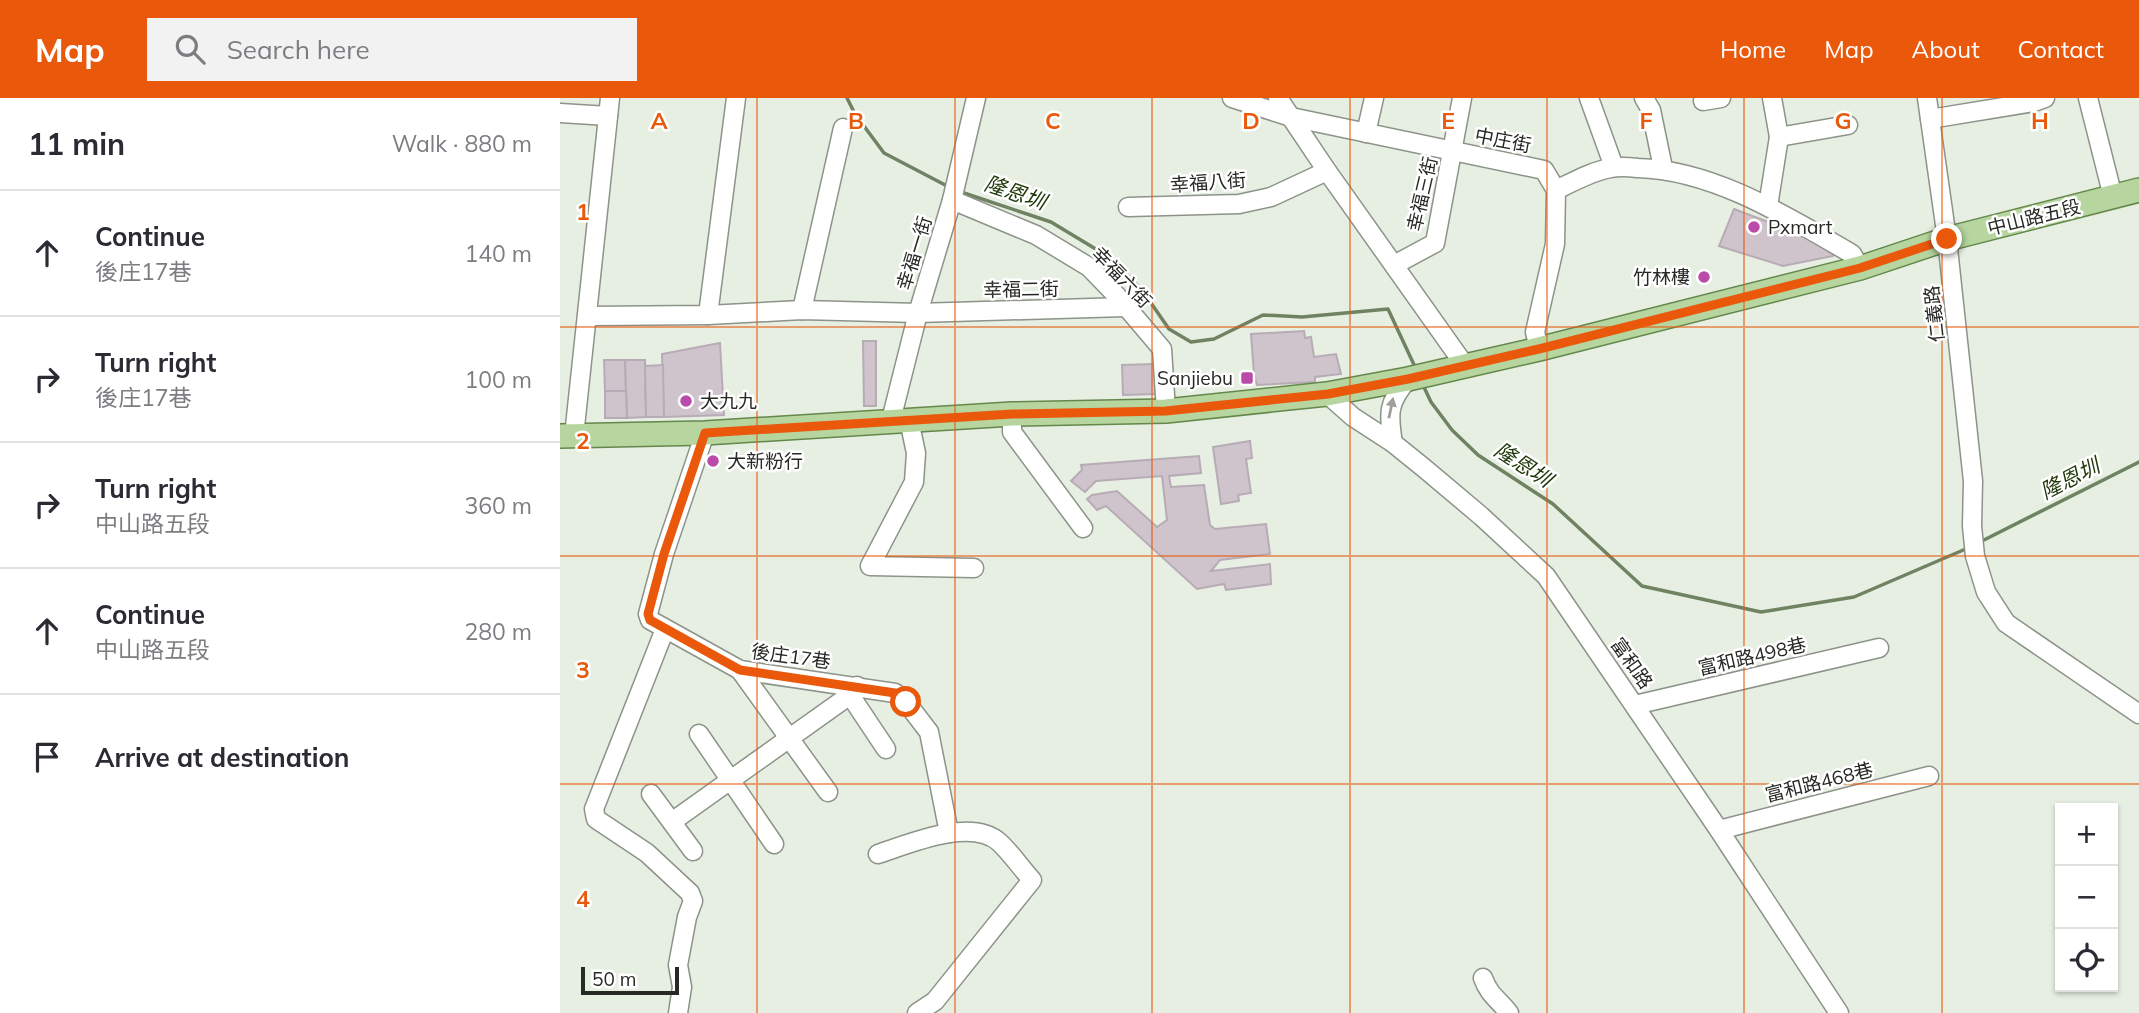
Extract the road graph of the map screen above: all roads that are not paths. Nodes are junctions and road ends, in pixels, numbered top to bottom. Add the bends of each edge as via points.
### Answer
1 (736, 98) edge
2 (976, 98) edge
3 (1232, 98) edge
4 (1278, 98) edge
5 (1374, 98) edge
6 (1462, 98) edge
7 (1589, 98) edge
8 (1602, 98) edge
9 (1644, 98) edge
10 (1721, 98) edge
11 (1772, 98) edge
12 (1927, 98) edge
13 (2088, 98) edge
14 (2037, 99) edge
15 (1703, 101) dead end
16 (609, 107) edge
17 (560, 113) edge
18 (1292, 117) junction
19 (1930, 120) junction
20 (1848, 125) dead end
21 (843, 128) dead end
22 (1366, 133) junction
23 (1779, 137) junction
24 (1453, 152) junction
25 (1614, 167) junction
26 (1663, 168) junction
27 (1326, 172) junction
28 (1556, 190) junction
29 (2139, 190) edge
30 (2113, 197) junction
31 (951, 200) junction
32 (1768, 206) junction
33 (1128, 207) dead end
34 (1947, 239) junction
35 (1394, 265) junction
36 (1860, 268) junction
37 (1125, 307) junction
38 (802, 310) junction
39 (918, 313) junction
40 (708, 315) junction
41 (587, 316) junction
42 (1539, 349) junction
43 (1466, 367) junction
44 (1410, 379) junction
45 (1328, 394) junction
46 (1166, 411) junction
47 (1012, 414) junction
48 (900, 420) junction
49 (705, 433) junction
50 (567, 436) edge
51 (1393, 443) junction
52 (1083, 527) dead end
53 (974, 568) dead end
54 (665, 629) junction
55 (1879, 648) dead end
56 (740, 670) junction
57 (853, 691) junction
58 (1635, 705) junction
59 (2139, 714) edge
60 (699, 734) dead end
61 (790, 738) junction
62 (886, 749) dead end
63 (1929, 776) dead end
64 (731, 781) junction
65 (828, 792) dead end
66 (652, 794) dead end
67 (673, 821) junction
68 (1719, 830) junction
69 (949, 833) junction
70 (774, 844) dead end
71 (693, 851) dead end
72 (878, 854) dead end
73 (1483, 978) dead end
74 (678, 1013) edge
75 (917, 1013) edge
76 (1509, 1013) edge
77 (1839, 1013) edge

1 - 40 street
2 - 31 street, 幸福一街
3 - 18 street, 中庄街
4 - 18 street
5 - 22 street
6 - 24 street
7 - 25 street
8 - 25 street
9 - 26 street via 1651,110
10 - 15 street
11 - 23 street
12 - 19 street, 仁義路
13 - 30 street
14 - 19 street
16 - 17 street
16 - 41 street
18 - 22 street, 中庄街
18 - 27 street
19 - 34 street, 仁義路
20 - 23 street
21 - 38 street
22 - 24 street, 中庄街
23 - 32 street
24 - 28 street, 中庄街 via 1544,170
24 - 35 street, 幸福三街 via 1435,243
25 - 26 street
25 - 28 street
26 - 32 street
27 - 33 street, 幸福八街 via 1271,197 1239,204
27 - 35 street
28 - 42 street via 1555,244 1535,332
29 - 30 main road, 中山路五段
30 - 34 main road, 中山路五段
31 - 37 street, 幸福六街 via 1059,248 1089,267
31 - 39 street, 幸福一街
32 - 36 street via 1853,254
34 - 36 main road, 中山路五段
34 - 59 street, 仁義路 via 1973,481 1975,556 1986,592 2006,623
35 - 43 street
36 - 42 main road, 中山路五段
37 - 39 street, 幸福二街
37 - 46 street, 幸福六街 via 1162,349
38 - 39 street, 幸福二街
38 - 40 street, 幸福二街
39 - 48 street, 幸福一街
40 - 41 street, 幸福二街
41 - 50 street
42 - 43 main road, 中山路五段
43 - 44 main road, 中山路五段
44 - 45 main road
51 -> 44 street via 1390,409 1395,394
45 - 46 main road
45 - 51 street, 富和路
46 - 47 main road
47 - 48 main road
47 - 52 street via 1012,432
48 - 49 main road
48 - 53 street via 916,453 914,482 870,566
49 - 50 main road
49 - 54 street via 648,614
51 - 58 street, 富和路 via 1546,576
54 - 56 street, 後庄17巷
54 - 74 street via 594,809 597,819 647,853 690,893 678,965 682,987
55 - 58 street, 富和路498巷
56 - 57 street, 後庄17巷
56 - 61 street
57 - 61 street
57 - 62 street
57 - 69 street, 後庄17巷 via 895,693 929,732
58 - 68 street, 富和路
60 - 64 street
61 - 64 street
61 - 65 street
63 - 68 street, 富和路468巷
64 - 67 street
64 - 70 street
66 - 67 street
67 - 71 street
68 - 77 street, 富和路
69 - 72 street
69 - 75 street via 981,833 998,841 1032,880 934,1001
73 - 76 street via 1489,993

